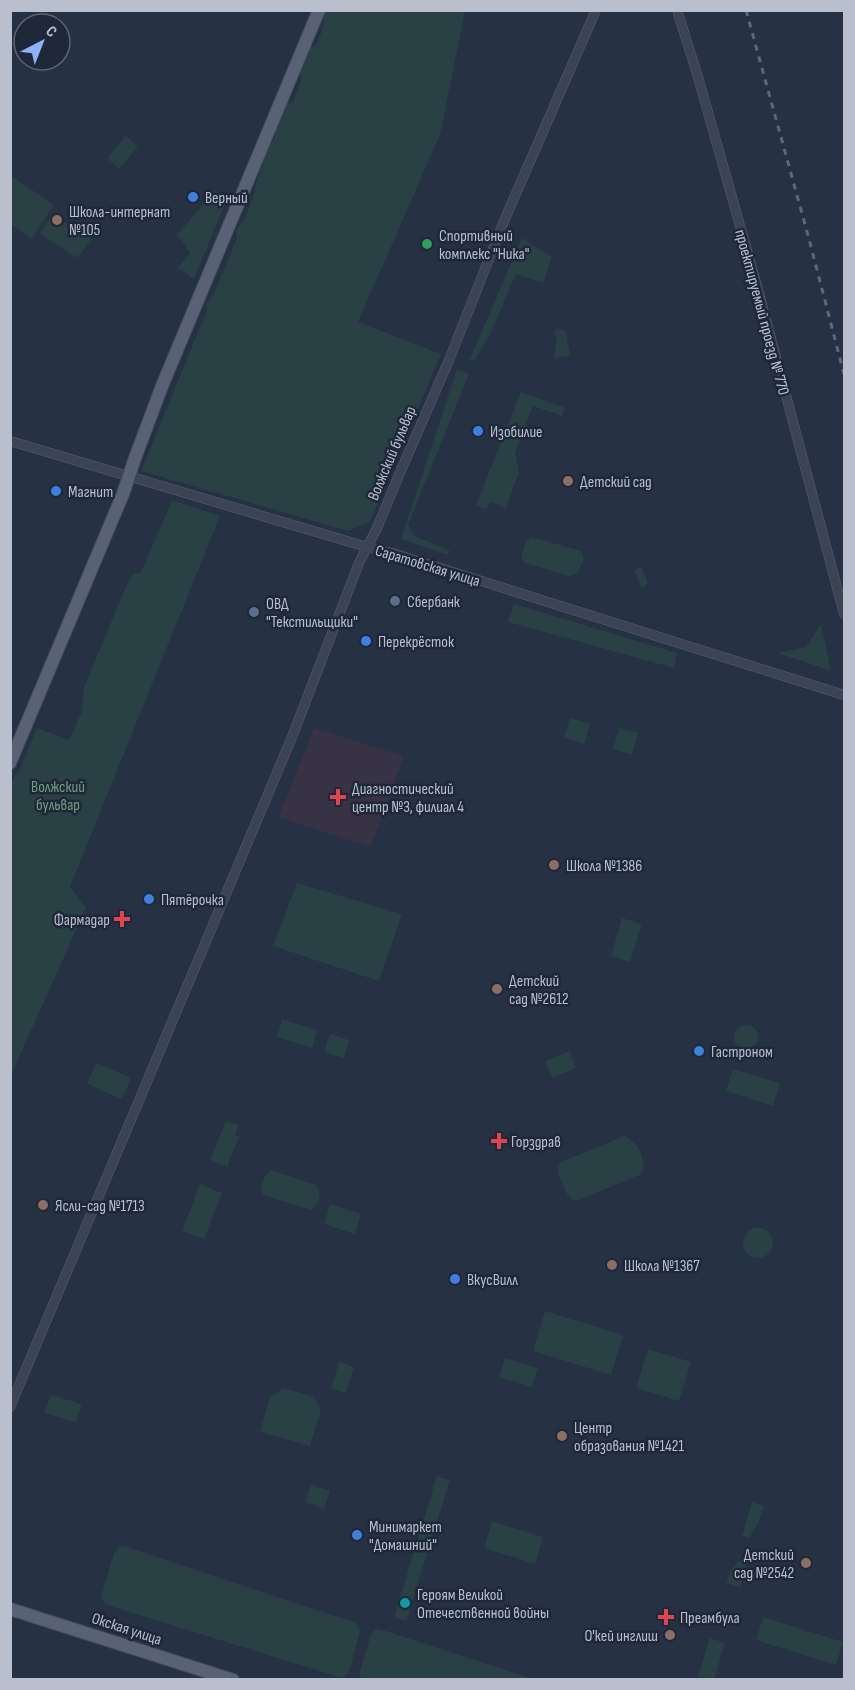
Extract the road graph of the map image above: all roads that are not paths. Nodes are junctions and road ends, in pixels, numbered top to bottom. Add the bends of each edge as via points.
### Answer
1 (319, 10) edge
2 (596, 10) edge
3 (677, 10) edge
4 (10, 441) edge
5 (129, 476) junction
6 (367, 547) junction
7 (844, 614) edge
8 (844, 695) edge
9 (10, 763) edge
10 (10, 1407) edge
11 (10, 1609) edge
12 (232, 1680) edge

1 - 5 main road via 162,386
2 - 6 street, Волжский бульвар
3 - 7 street, проектируемый проезд № 770 via 757,286
4 - 5 street, Саратовская улица
5 - 6 street, Саратовская улица
5 - 9 main road
6 - 8 street, Саратовская улица
6 - 10 street, Волжский бульвар via 292,737
11 - 12 main road, Окская улица

